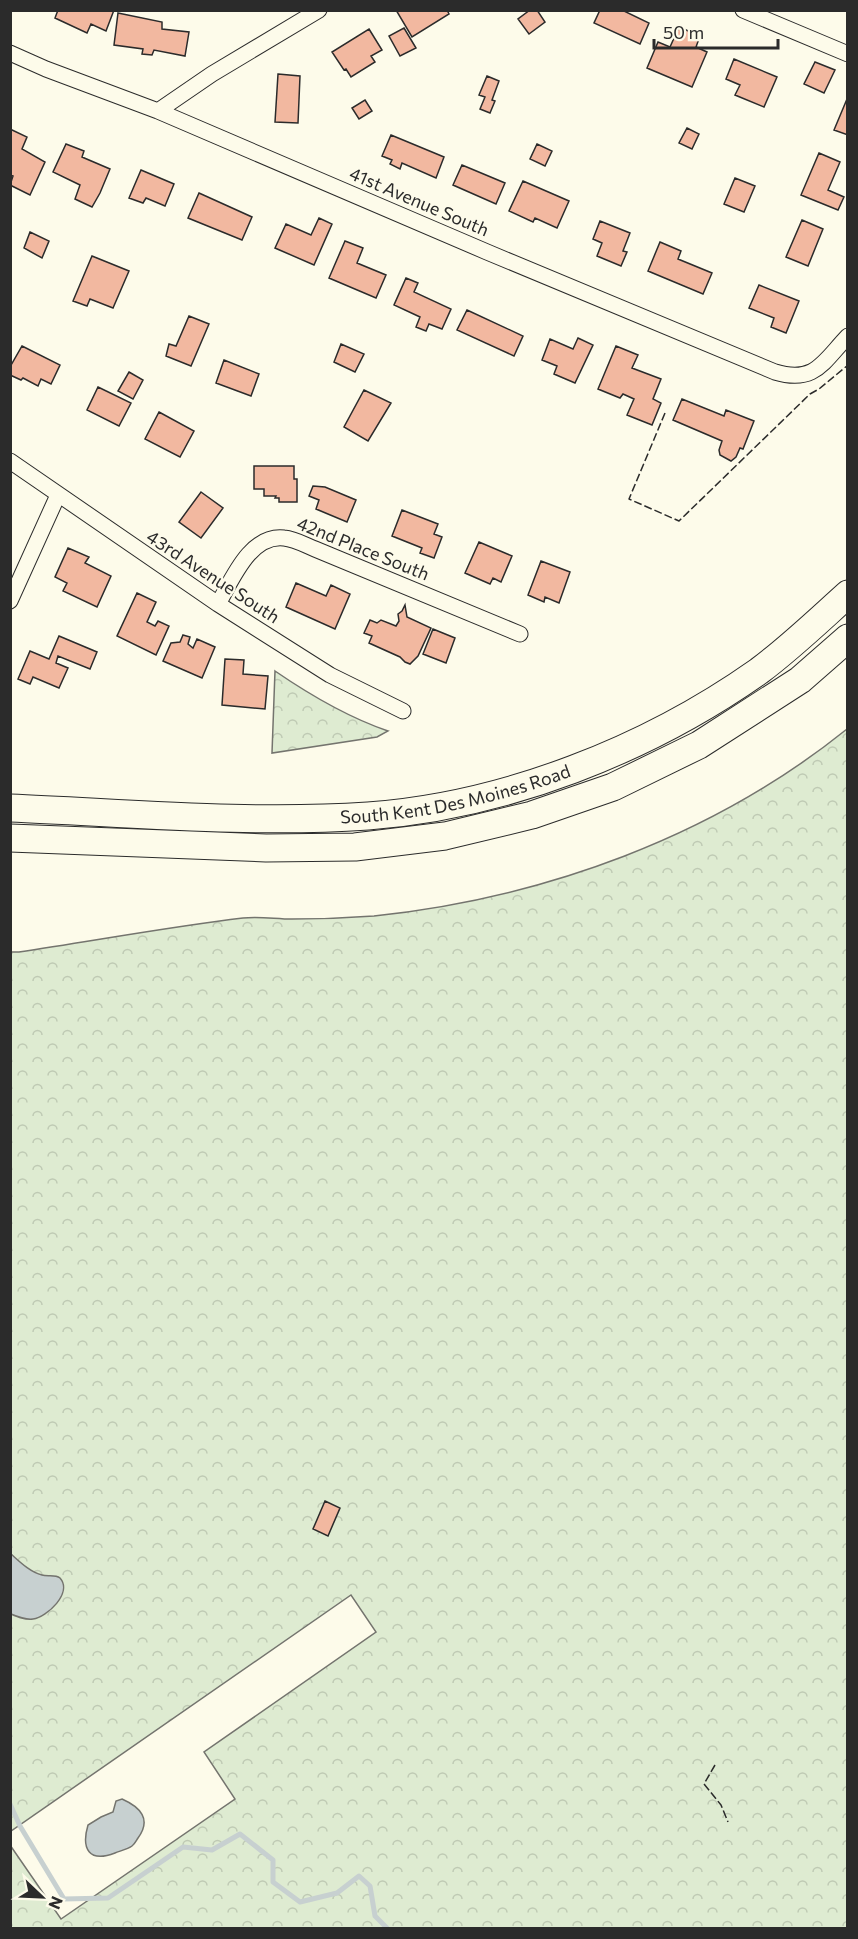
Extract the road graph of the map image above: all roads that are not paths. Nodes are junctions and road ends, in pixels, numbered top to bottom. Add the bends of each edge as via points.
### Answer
1 (319, 10) edge
2 (743, 10) edge
3 (10, 53) edge
4 (848, 54) edge
5 (158, 111) junction
6 (848, 336) edge
7 (10, 461) edge
8 (58, 495) junction
9 (848, 594) edge
10 (10, 601) edge
11 (218, 604) junction
12 (520, 634) dead end
13 (848, 638) edge
14 (403, 711) dead end
15 (10, 808) edge
16 (10, 838) edge

1 - 5 street
2 - 4 street
3 - 5 street, 41st Avenue South
5 - 6 street, 41st Avenue South via 775,372 789,376 813,372
7 - 8 street, 43rd Avenue South
8 - 10 street
8 - 11 street, 43rd Avenue South
9 - 15 highway, South Kent Des Moines Road via 761,669 688,716 604,757 510,790 400,812 315,819
11 - 12 street, 42nd Place South via 255,547 271,538 283,538
11 - 14 street, 43rd Avenue South via 330,675
13 - 16 highway, South Kent Des Moines Road via 800,680 699,745 613,787 532,815 445,836 356,847 266,848

